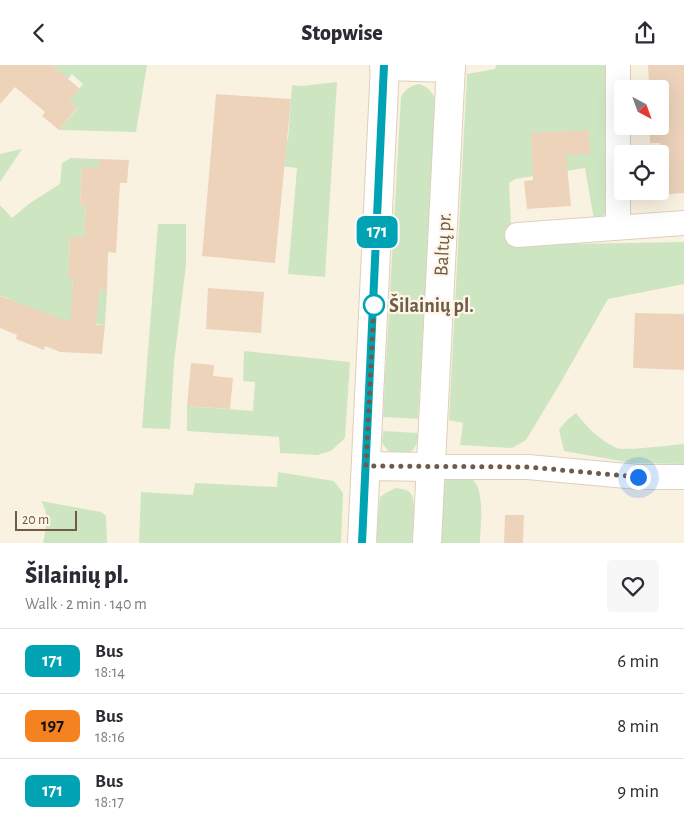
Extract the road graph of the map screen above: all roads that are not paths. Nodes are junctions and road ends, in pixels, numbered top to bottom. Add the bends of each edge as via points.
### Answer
1 (618, 65) edge
2 (384, 66) edge
3 (451, 67) edge
4 (684, 223) edge
5 (618, 227) junction
6 (517, 235) dead end
7 (366, 466) junction
8 (430, 467) junction
9 (684, 477) edge
10 (362, 543) edge
11 (427, 543) edge

1 - 5 street
2 - 3 main road
2 - 7 main road
3 - 8 main road, Baltų pr.
4 - 5 street
5 - 6 street
7 - 8 main road
7 - 10 main road
8 - 9 street via 528,467 638,477
8 - 11 main road, Baltų pr.

